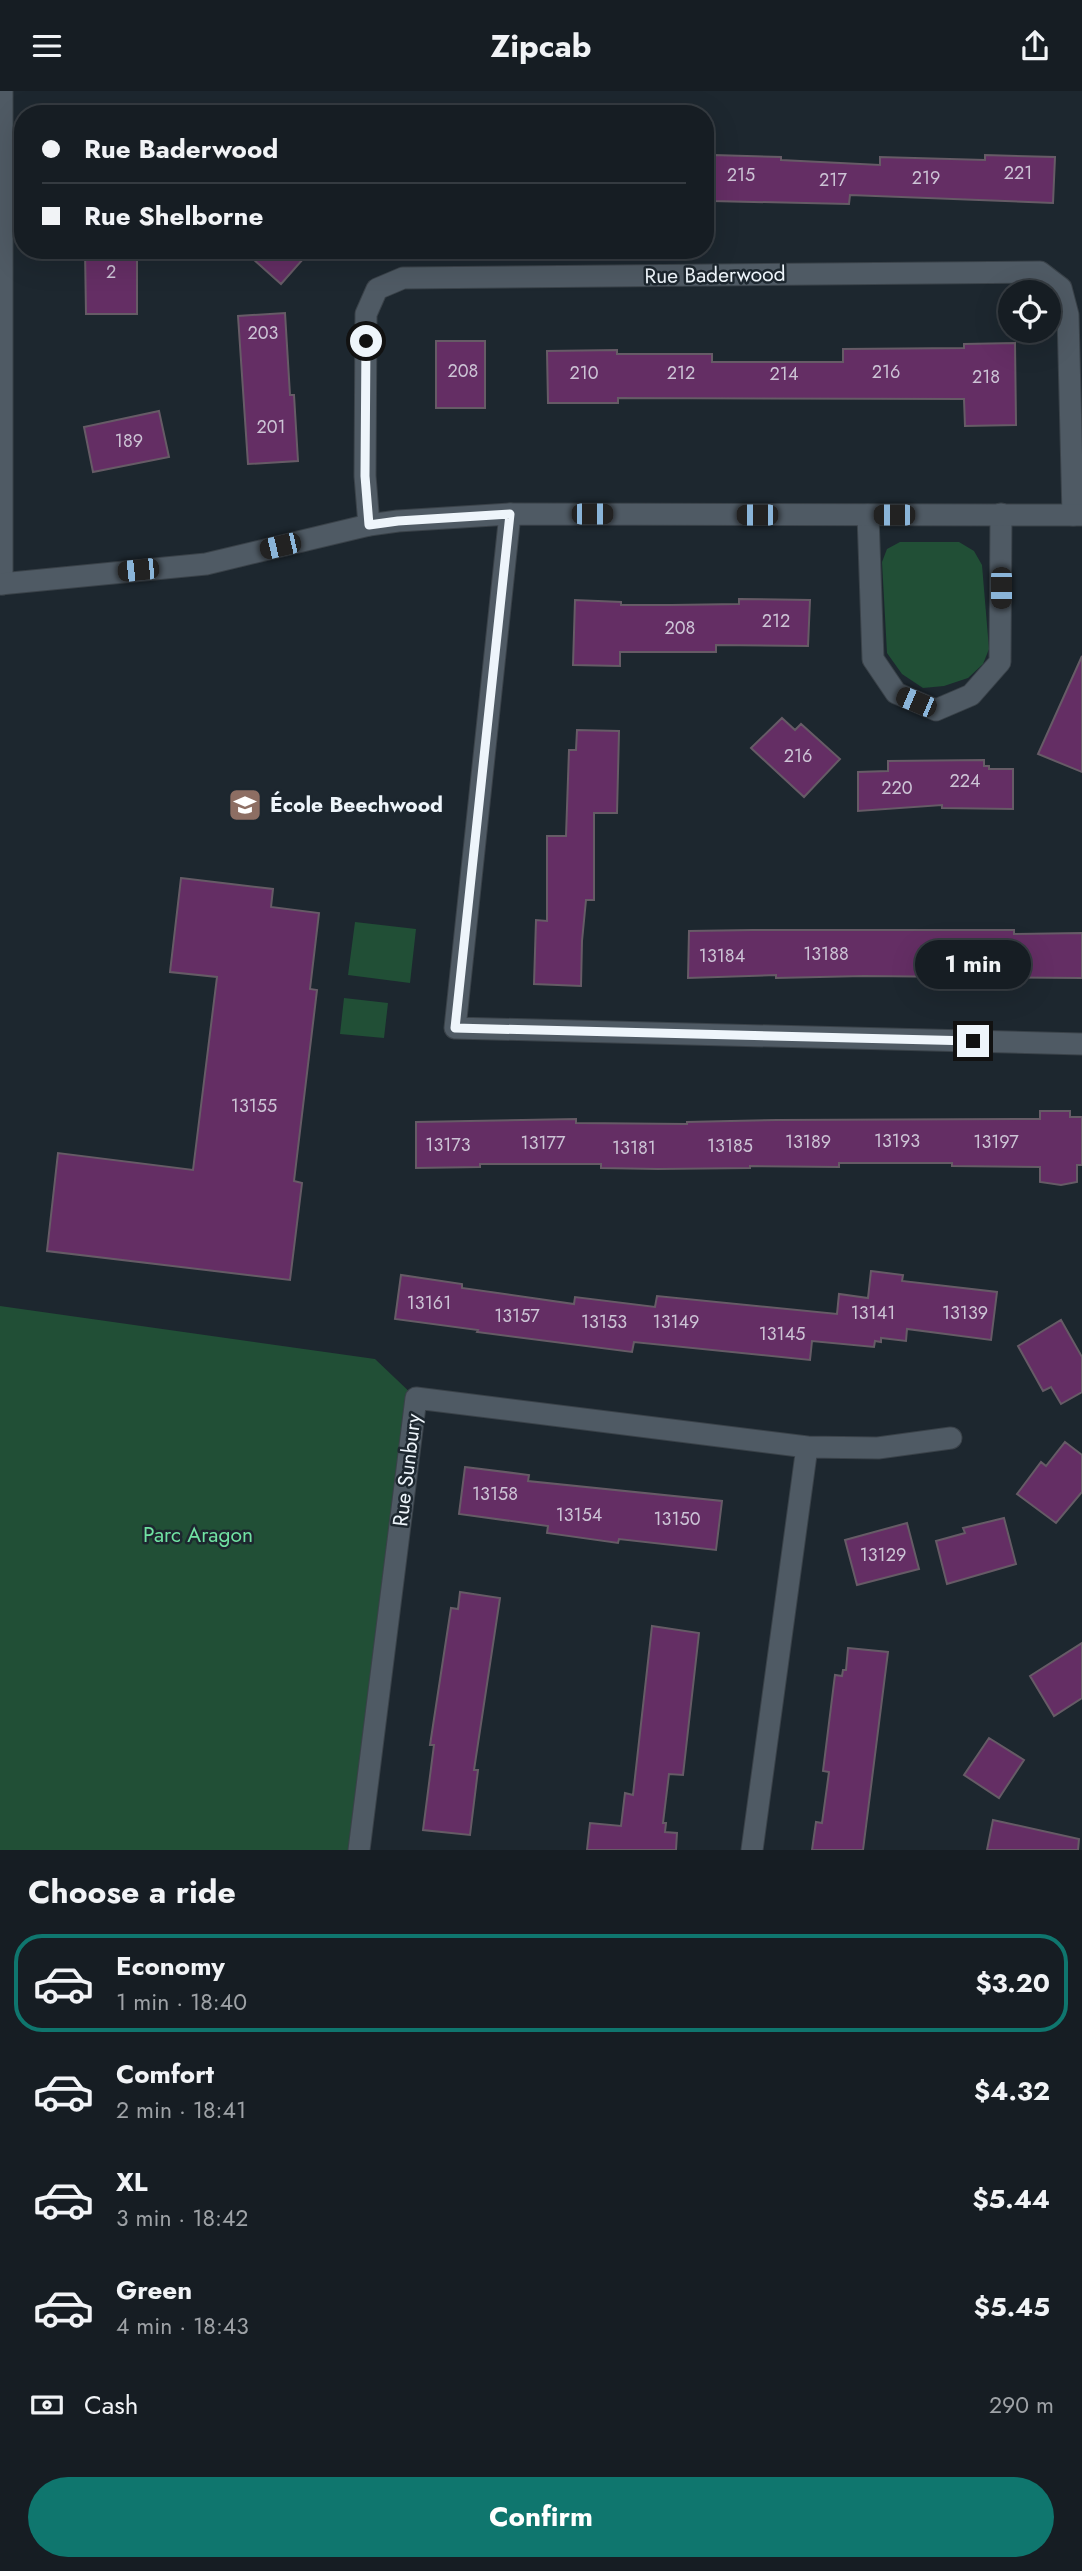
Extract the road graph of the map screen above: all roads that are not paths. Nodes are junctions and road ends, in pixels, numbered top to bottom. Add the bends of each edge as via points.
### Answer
1 (2, 91) edge
2 (1, 224) edge
3 (510, 514) junction
4 (1001, 514) junction
5 (867, 515) junction
6 (1077, 515) edge
7 (369, 525) junction
8 (1, 584) edge
9 (1082, 1044) edge
10 (951, 1438) dead end
11 (807, 1447) junction
12 (359, 1850) edge
13 (752, 1850) edge

1 - 2 street
2 - 8 street
3 - 5 street
3 - 7 street
3 - 9 street via 455,1028
4 - 5 street
4 - 5 street via 1000,662 971,695 936,710 896,693 873,659
4 - 6 street
6 - 7 street, Rue Baderwood via 1068,315 1061,288 1040,272 403,278 377,289 366,314
7 - 8 street via 206,564
10 - 11 street, Rue Sunbury via 878,1448
11 - 12 street, Rue Sunbury via 416,1398
11 - 13 street

